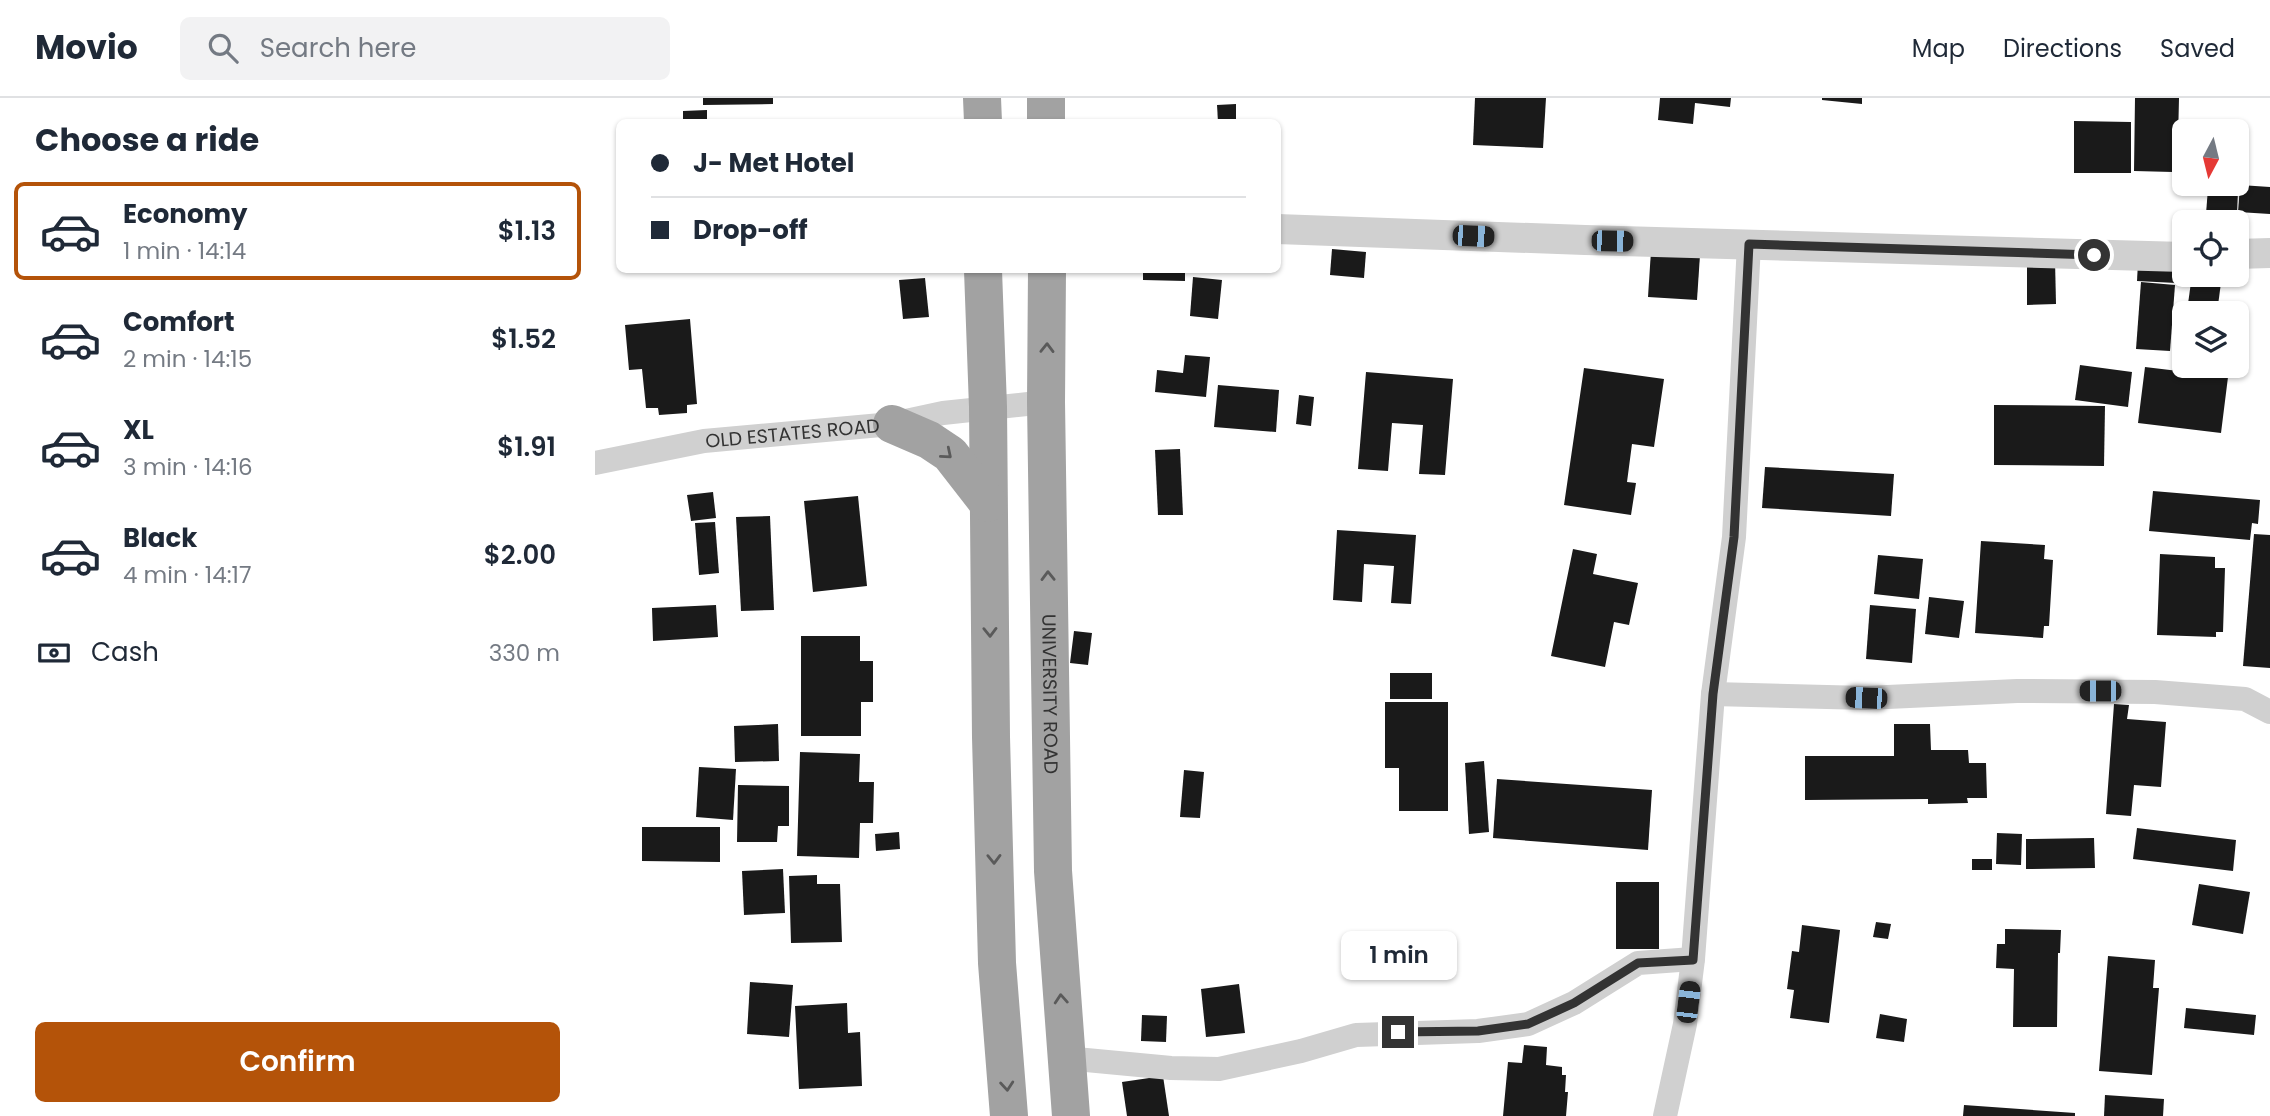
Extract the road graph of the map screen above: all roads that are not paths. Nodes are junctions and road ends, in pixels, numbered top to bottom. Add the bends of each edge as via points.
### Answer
1 (982, 98) edge
2 (1046, 98) edge
3 (982, 119) edge
4 (1046, 119) edge
5 (1281, 229) edge
6 (1749, 244) junction
7 (2270, 253) edge
8 (2249, 254) edge
9 (2172, 257) edge
10 (983, 273) edge
11 (1047, 273) edge
12 (1046, 402) junction
13 (988, 407) junction
14 (892, 424) junction
15 (595, 463) edge
16 (988, 503) junction
17 (1713, 694) junction
18 (2270, 712) edge
19 (1693, 960) junction
20 (1065, 1058) junction
21 (1009, 1116) edge
22 (1071, 1116) edge
23 (1665, 1116) edge

1 - 3 highway
2 - 4 highway
5 - 6 street
6 - 9 street
6 - 17 street via 1734,537
7 - 8 street
10 - 13 highway
12 -> 11 highway, UNIVERSITY ROAD
12 - 13 street, OLD ESTATES ROAD
20 -> 12 highway, UNIVERSITY ROAD via 1053,871
13 - 14 street, OLD ESTATES ROAD
13 - 16 highway
14 - 15 street, OLD ESTATES ROAD via 704,441
14 -> 16 highway via 950,454
16 -> 21 highway via 997,963
17 - 18 street via 1866,698 2017,691 2155,692 2245,699
17 - 19 street
19 - 20 street via 1638,963 1574,1003 1528,1024 1478,1031 1356,1035 1219,1069
19 - 23 street
20 - 22 highway, UNIVERSITY ROAD

